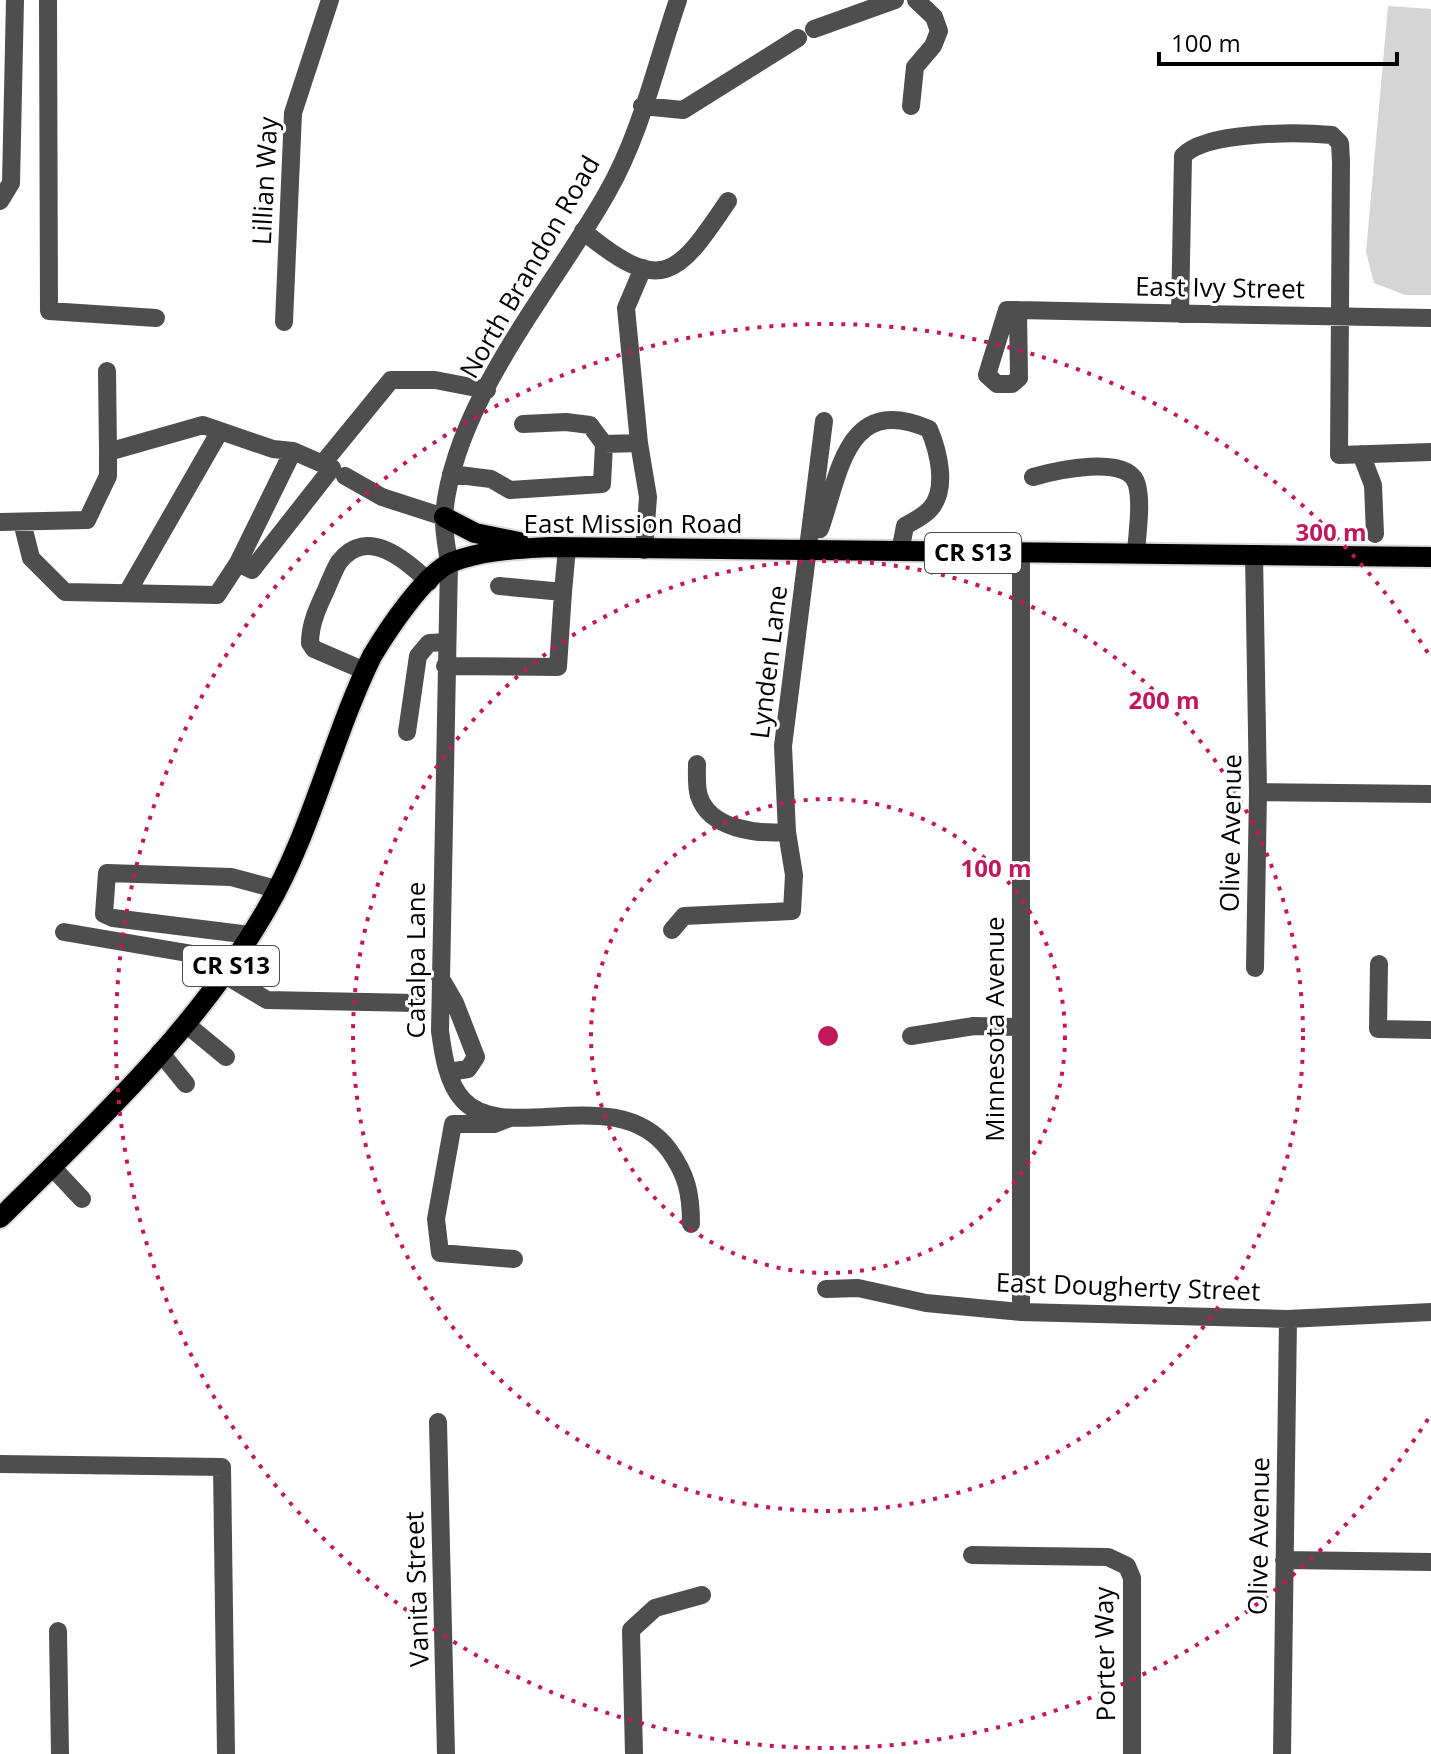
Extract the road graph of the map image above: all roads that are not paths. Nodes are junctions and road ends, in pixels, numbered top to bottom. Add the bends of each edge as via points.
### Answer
1 (15, 0) edge
2 (48, 0) edge
3 (330, 0) edge
4 (678, 0) edge
5 (895, 0) edge
6 (916, 0) edge
7 (642, 106) junction
8 (911, 106) dead end
9 (0, 201) edge
10 (728, 201) dead end
11 (583, 231) junction
12 (643, 268) junction
13 (1013, 310) dead end
14 (1180, 314) junction
15 (1339, 316) junction
16 (156, 318) dead end
17 (1431, 318) edge
18 (284, 322) dead end
19 (107, 371) dead end
20 (487, 390) junction
21 (824, 421) dead end
22 (523, 424) dead end
23 (220, 431) junction
24 (639, 443) junction
25 (604, 444) junction
26 (293, 451) junction
27 (108, 452) junction
28 (1431, 452) edge
29 (1361, 454) junction
30 (324, 462) junction
31 (451, 474) junction
32 (345, 476) dead end
33 (1033, 477) dead end
34 (444, 517) junction
35 (0, 522) edge
36 (22, 522) junction
37 (1375, 534) dead end
38 (559, 547) junction
39 (644, 550) junction
40 (813, 551) junction
41 (900, 552) junction
42 (1021, 553) junction
43 (1136, 554) junction
44 (1254, 554) junction
45 (1431, 557) edge
46 (238, 563) junction
47 (449, 563) junction
48 (429, 582) junction
49 (499, 586) dead end
50 (563, 592) junction
51 (127, 593) junction
52 (446, 642) junction
53 (445, 666) junction
54 (365, 671) junction
55 (407, 732) dead end
56 (697, 764) dead end
57 (1258, 792) junction
58 (1431, 794) edge
59 (787, 832) junction
60 (276, 889) junction
61 (672, 930) dead end
62 (64, 932) dead end
63 (250, 935) junction
64 (1379, 964) dead end
65 (230, 968) junction
66 (1255, 968) dead end
67 (440, 977) junction
68 (416, 1003) dead end
69 (186, 1024) junction
70 (1021, 1027) junction
71 (1431, 1030) edge
72 (911, 1036) dead end
73 (160, 1052) junction
74 (226, 1057) dead end
75 (449, 1072) junction
76 (186, 1084) dead end
77 (510, 1118) junction
78 (52, 1167) junction
79 (82, 1199) dead end
80 (0, 1218) edge
81 (691, 1224) dead end
82 (514, 1259) dead end
83 (826, 1289) dead end
84 (1021, 1312) junction
85 (1431, 1312) edge
86 (1288, 1319) junction
87 (438, 1422) dead end
88 (0, 1464) edge
89 (972, 1555) dead end
90 (1284, 1560) junction
91 (1431, 1562) edge
92 (702, 1595) dead end
93 (58, 1631) dead end
94 (60, 1754) edge
95 (226, 1754) edge
96 (446, 1754) edge
97 (634, 1754) edge
98 (1132, 1754) edge
99 (1282, 1754) edge

1 - 9 street via 11,183
2 - 16 street via 49,311
3 - 18 street, Lillian Way via 293,113
4 - 7 street, North Brandon Road
5 - 7 street via 806,34 683,110
6 - 8 street via 934,17 939,31 915,67
7 - 11 street, North Brandon Road via 608,192
10 - 12 street via 687,259 670,270
11 - 12 street via 614,255
11 - 20 street, North Brandon Road
12 - 24 street via 626,308
13 - 14 street, East Ivy Street
14 - 15 street, East Ivy Street
14 - 15 street via 1183,156 1192,146 1224,140 1312,133 1332,135 1340,143
15 - 17 street, East Ivy Street
15 - 29 street via 1339,455
19 - 27 street
20 - 30 street via 435,380 391,380
20 - 31 street, North Brandon Road
21 - 40 street, Lynden Lane
22 - 25 street via 590,425
23 - 26 street
23 - 27 street via 203,425
23 - 51 street
24 - 25 street
24 - 39 street via 648,497
25 - 31 street via 602,484 510,490 491,479
26 - 30 street
26 - 46 street
27 - 36 street via 108,476 87,520
28 - 29 street
29 - 37 street via 1372,475
30 - 46 street via 332,468 252,570
31 - 34 street, North Brandon Road
32 - 34 street via 382,497
33 - 43 street via 1088,467 1131,475 1138,487
34 - 38 main road via 475,533
34 - 47 street, North Brandon Road
35 - 36 street
36 - 51 street via 31,558 65,592
38 - 39 main road, East Mission Road / CR S13
38 - 47 main road, East Mission Road / CR S13 via 500,550
38 - 50 street
39 - 40 main road, East Mission Road / CR S13
40 - 41 main road, East Mission Road / CR S13
40 - 41 street via 852,439 863,427 881,422 929,429 940,455 937,498 905,526
40 - 59 street, Lynden Lane via 783,746
41 - 42 main road, East Mission Road / CR S13
42 - 43 main road, East Mission Road / CR S13
42 - 70 street, Minnesota Avenue
43 - 44 main road, East Mission Road / CR S13
44 - 45 main road, East Mission Road / CR S13
44 - 57 street, Olive Avenue
46 - 51 street via 217,595
47 - 48 main road, East Mission Road / CR S13
47 - 52 street, Catalpa Lane
48 - 54 main road, East Mission Road / CR S13 via 388,629
48 - 54 street via 391,549 352,551 340,561 316,612 310,643
49 - 50 street
50 - 53 street via 558,667
52 - 53 street, Catalpa Lane
52 - 55 street via 429,643 418,656
53 - 67 street, Catalpa Lane
54 - 60 main road, East Mission Road / CR S13
56 - 59 street via 699,796 721,821 762,834
57 - 58 street
57 - 66 street, Olive Avenue
59 - 61 street, Lynden Lane via 794,875 792,911 684,916
60 - 63 main road, East Mission Road / CR S13
60 - 63 street via 231,877 107,873 104,914 113,918
62 - 65 street
63 - 65 main road, East Mission Road / CR S13
64 - 71 street via 1378,1029
65 - 68 street via 267,1000
65 - 69 main road, East Mission Road / CR S13
67 - 75 street, Catalpa Lane via 440,1031
67 - 75 street via 476,1057 468,1069
69 - 73 main road, East Mission Road / CR S13
69 - 74 street
70 - 72 street via 974,1026
70 - 84 street, Minnesota Avenue
73 - 76 street
73 - 78 main road, East Mission Road / CR S13
75 - 77 street, Catalpa Lane via 473,1108
77 - 81 street, Catalpa Lane via 584,1114 632,1121 659,1136 684,1170
77 - 82 street via 494,1124 453,1124 436,1246 440,1253
78 - 79 street
78 - 80 main road, East Mission Road / CR S13
83 - 84 street, East Dougherty Street via 858,1288 926,1303
84 - 86 street, East Dougherty Street
85 - 86 street, East Dougherty Street
86 - 90 street, Olive Avenue
87 - 96 street, Vanita Street
88 - 95 street via 222,1467
89 - 98 street, Porter Way via 1108,1557 1127,1566 1132,1578
90 - 91 street
90 - 99 street, Olive Avenue
92 - 97 street via 655,1608 631,1630
93 - 94 street

